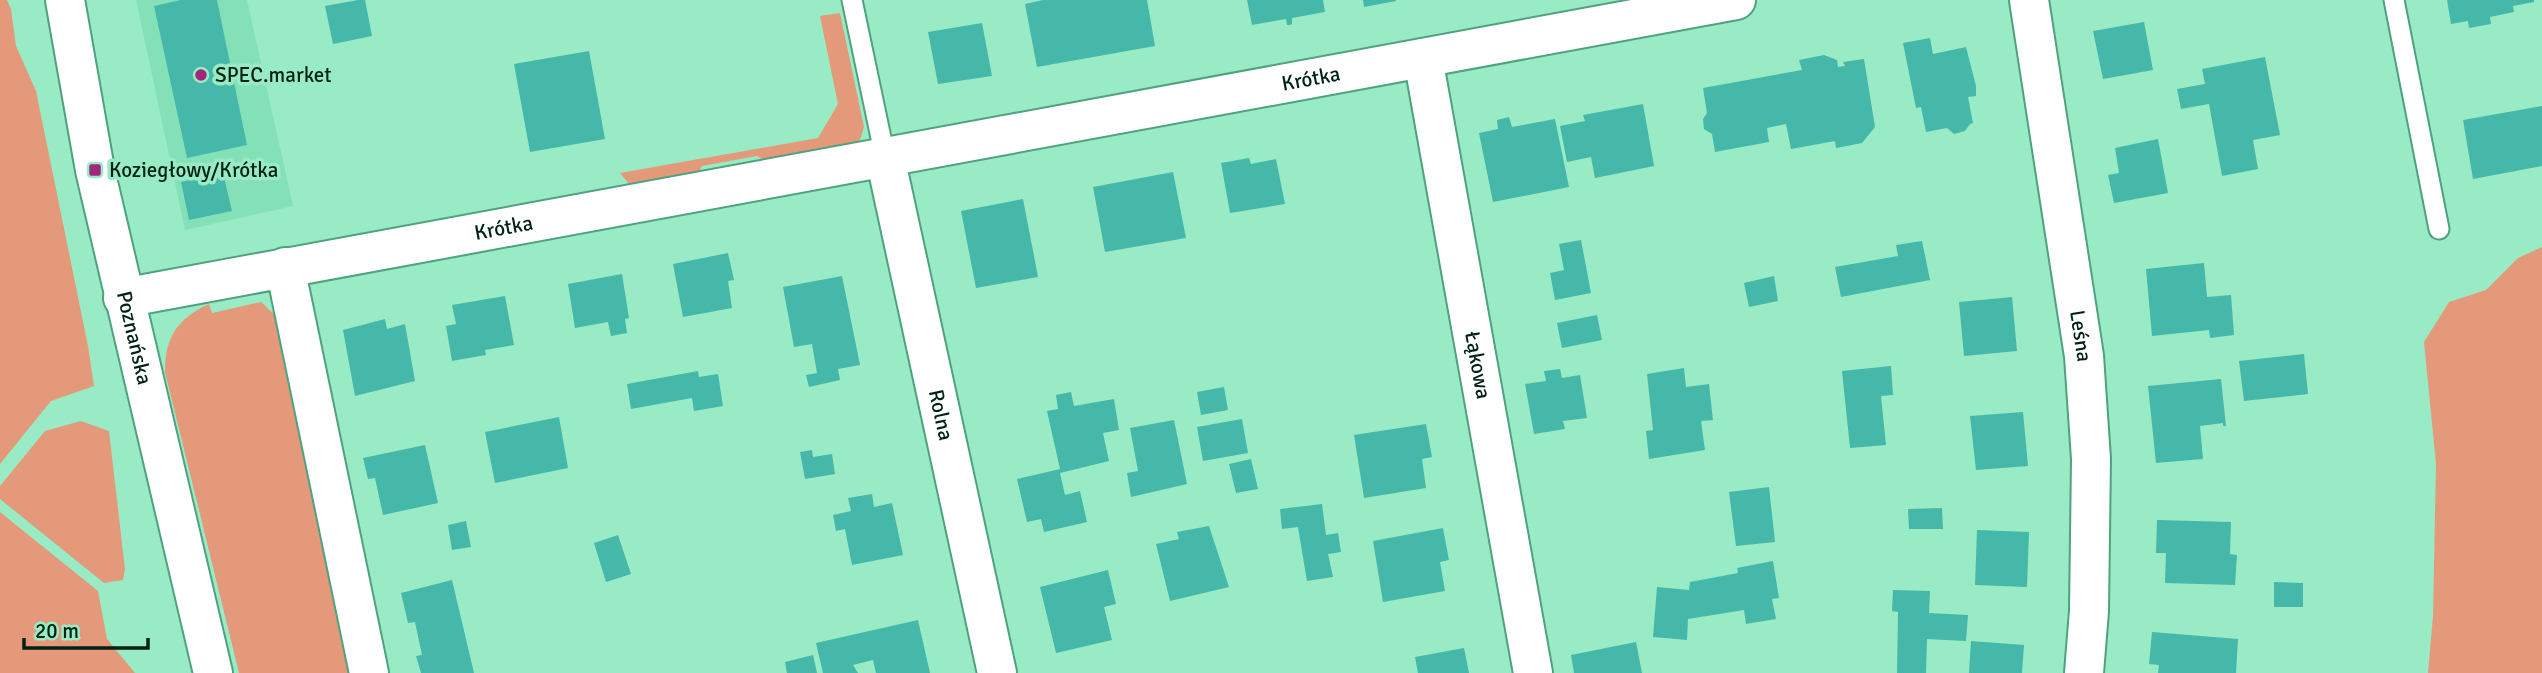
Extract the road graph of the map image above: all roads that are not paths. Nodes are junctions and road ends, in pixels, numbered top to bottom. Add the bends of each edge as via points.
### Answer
1 (65, 0) edge
2 (852, 0) edge
3 (1736, 0) edge
4 (2028, 0) edge
5 (2394, 0) edge
6 (1423, 58) junction
7 (885, 158) junction
8 (2439, 229) dead end
9 (285, 267) junction
10 (123, 298) junction
11 (213, 673) edge
12 (369, 673) edge
13 (997, 673) edge
14 (1533, 673) edge
15 (2084, 673) edge

1 - 10 street, Poznańska
2 - 7 lane
3 - 6 street, Krótka
4 - 15 street, Leśna via 2084,356 2091,459
5 - 8 lane
6 - 7 street, Krótka
6 - 14 street, Łąkowa
7 - 9 street, Krótka
7 - 13 street, Rolna
9 - 10 street, Krótka
9 - 12 street
10 - 11 street, Poznańska

